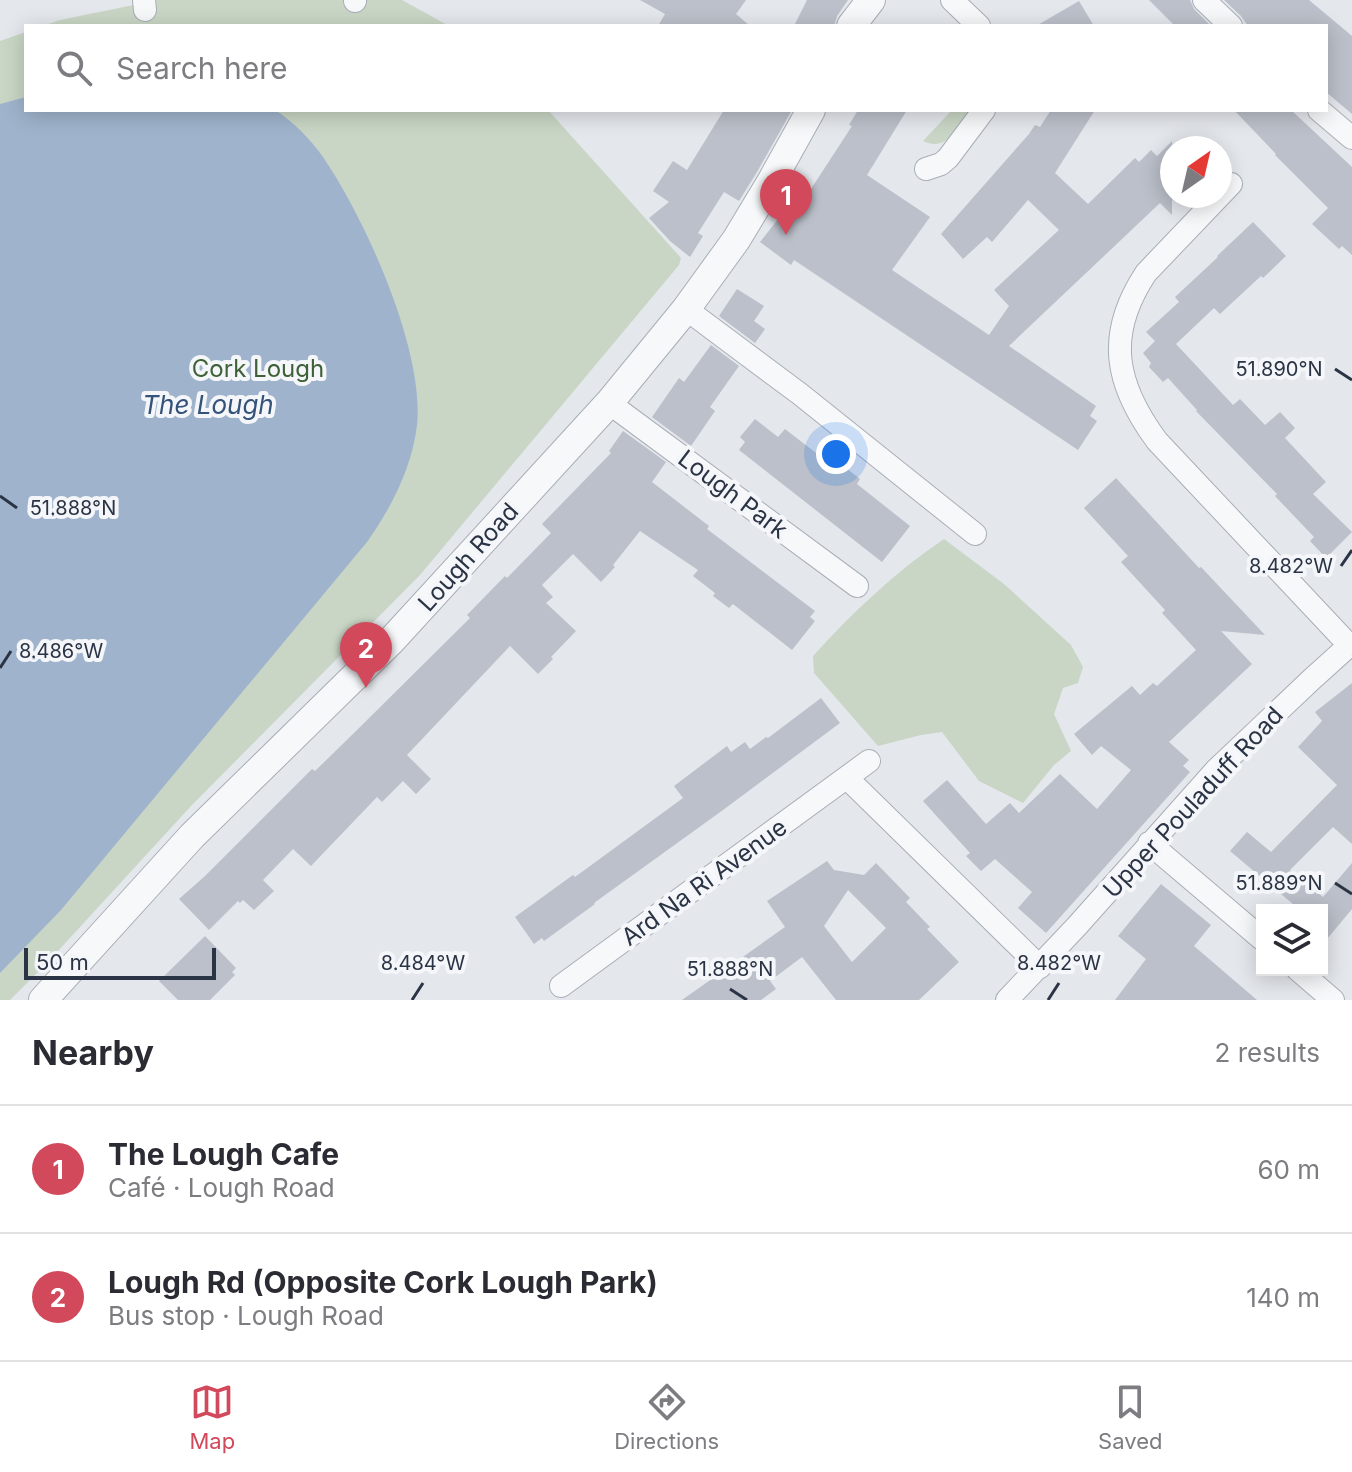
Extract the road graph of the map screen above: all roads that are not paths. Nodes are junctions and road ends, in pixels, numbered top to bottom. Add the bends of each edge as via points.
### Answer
1 (871, 0) edge
2 (952, 0) edge
3 (1204, 0) edge
4 (853, 24) edge
5 (977, 24) edge
6 (1229, 24) edge
7 (810, 112) edge
8 (982, 112) edge
9 (1321, 112) edge
10 (1352, 138) edge
11 (926, 169) dead end
12 (1208, 208) edge
13 (686, 309) junction
14 (609, 403) junction
15 (975, 534) dead end
16 (857, 586) dead end
17 (1351, 644) edge
18 (869, 761) dead end
19 (847, 778) junction
20 (1149, 843) junction
21 (1256, 934) edge
22 (1040, 967) junction
23 (1305, 976) edge
24 (561, 986) dead end
25 (43, 1000) edge
26 (1007, 1000) edge
27 (1333, 1000) edge

1 - 4 street
2 - 5 street
3 - 6 street
7 - 13 street, Lough Road via 736,240
8 - 11 street via 948,158
9 - 10 street
12 - 17 street via 1146,273 1123,322 1119,353 1134,408 1157,441
13 - 14 street, Lough Road
13 - 15 street
14 - 16 street, Lough Park
14 - 25 street, Lough Road via 391,641 192,836
17 - 20 street, Upper Pouladuff Road via 1216,770
18 - 19 street, Ard Na Ri Avenue
19 - 22 street
19 - 24 street, Ard Na Ri Avenue
20 - 21 street
20 - 22 street, Upper Pouladuff Road
22 - 26 street, Upper Pouladuff Road
23 - 27 street

